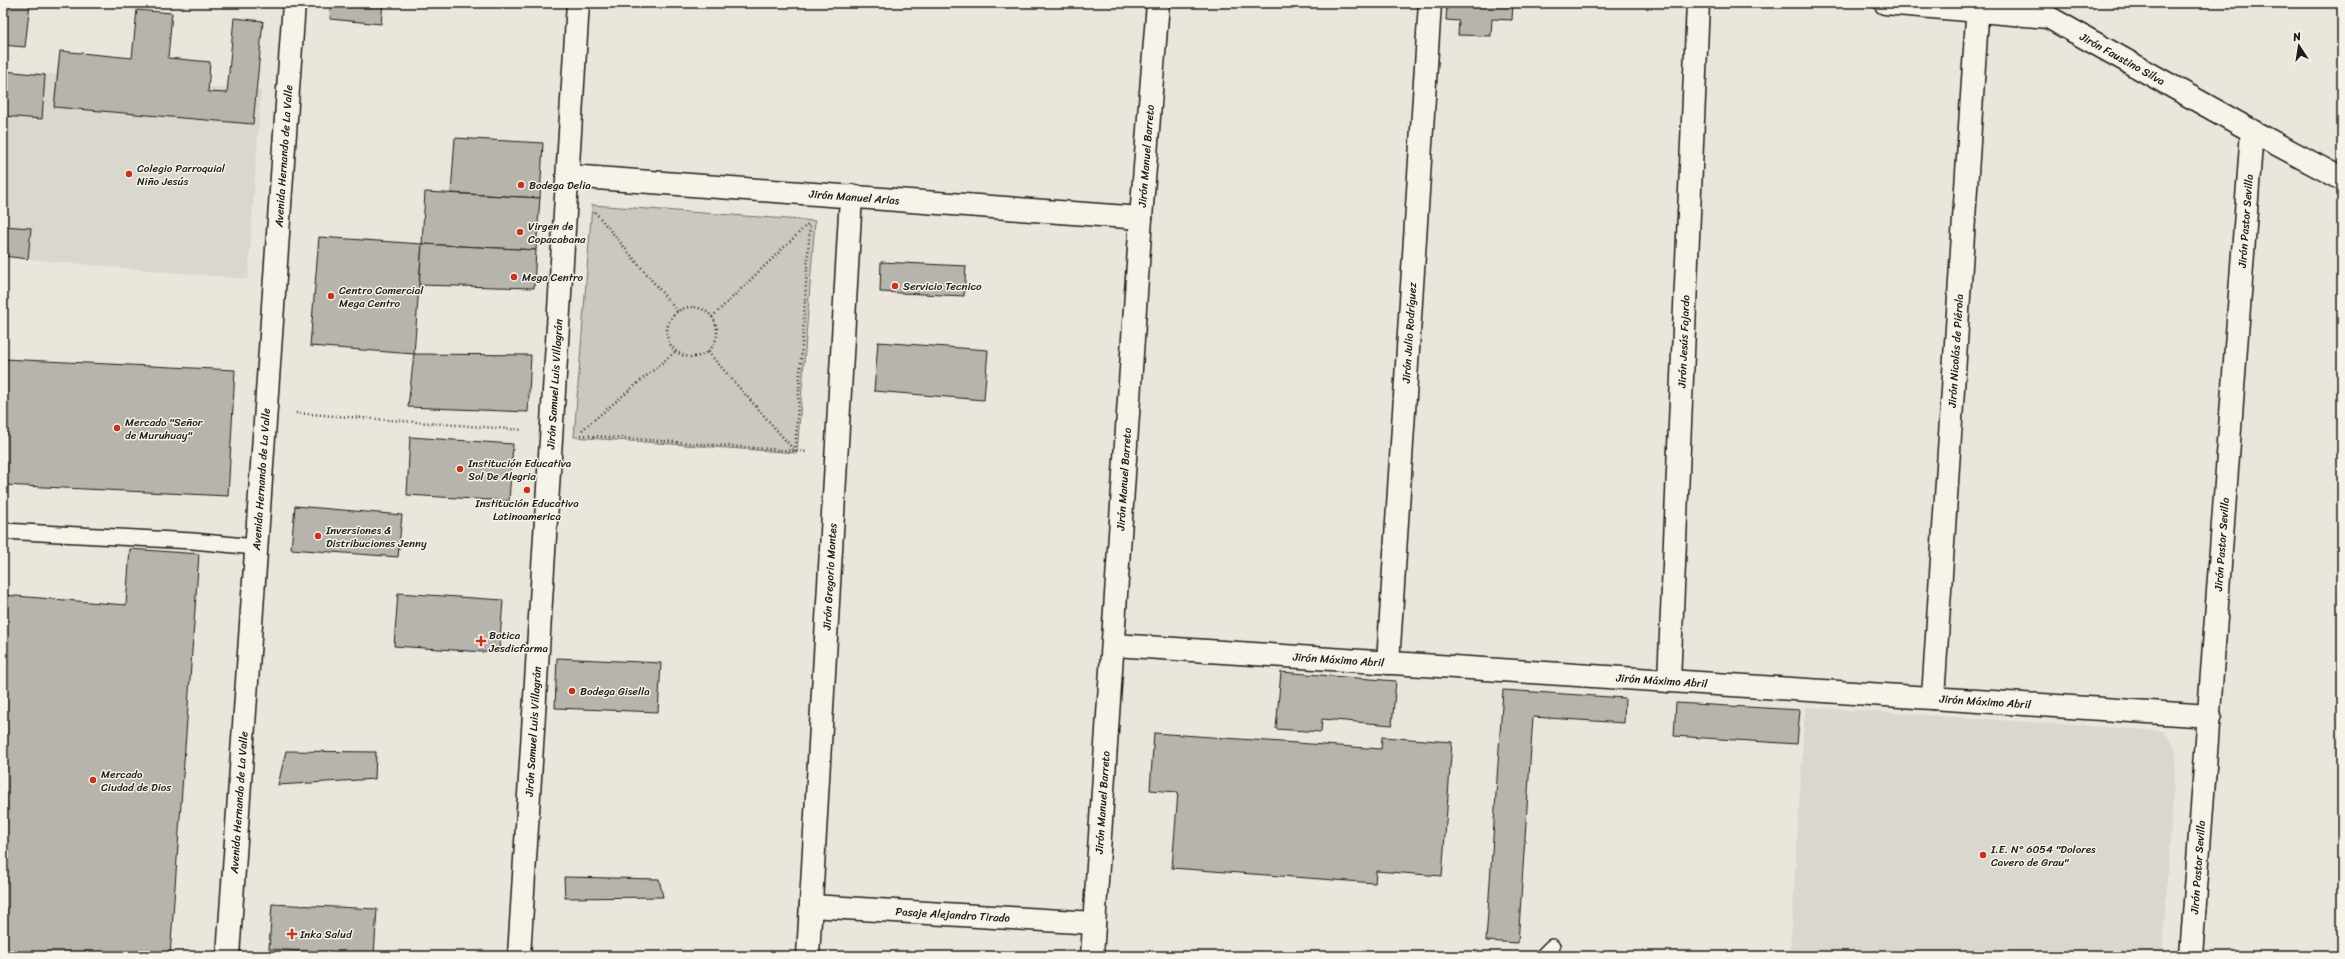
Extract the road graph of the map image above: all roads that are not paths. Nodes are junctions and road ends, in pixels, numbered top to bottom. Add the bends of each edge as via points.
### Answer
1 (294, 3) edge
2 (578, 3) edge
3 (1158, 3) edge
4 (1430, 3) edge
5 (1698, 3) edge
6 (1885, 3) edge
7 (1978, 6) edge
8 (2252, 131) junction
9 (568, 176) junction
10 (2342, 178) edge
11 (851, 196) junction
12 (1141, 218) junction
13 (3, 531) edge
14 (255, 547) junction
15 (1114, 644) junction
16 (1388, 663) junction
17 (1669, 681) junction
18 (1932, 698) junction
19 (2210, 716) junction
20 (811, 906) junction
21 (1094, 923) junction
22 (228, 956) edge
23 (519, 956) edge
24 (808, 956) edge
25 (1092, 956) edge
26 (2191, 956) edge

1 - 14 street, Avenida Hernando de La Valle
2 - 9 street, Jirón Samuel Luis Villagrán
3 - 12 street, Jirón Manuel Barreto
4 - 16 street, Jirón Julio Rodríguez
5 - 17 street, Jirón Jesús Fajardo
6 - 7 street, Jirón Faustino Silva
7 - 8 street, Jirón Faustino Silva via 2048,17
7 - 18 street, Jirón Nicolás de Piérola
8 - 10 street, Jirón Faustino Silva
8 - 19 street, Jirón Pastor Sevilla
9 - 11 street, Jirón Manuel Arias
9 - 23 street, Jirón Samuel Luis Villagrán
11 - 12 street, Jirón Manuel Arias
11 - 20 street, Jirón Gregorio Montes
12 - 15 street, Jirón Manuel Barreto
13 - 14 lane via 193,541
14 - 22 street, Avenida Hernando de La Valle
15 - 16 street, Jirón Máximo Abril
15 - 21 street, Jirón Manuel Barreto
16 - 17 street, Jirón Máximo Abril
17 - 18 street, Jirón Máximo Abril
18 - 19 street, Jirón Máximo Abril
19 - 26 street, Jirón Pastor Sevilla
20 - 21 street, Pasaje Alejandro Tirado
20 - 24 street, Jirón Gregorio Montes
21 - 25 street, Jirón Manuel Barreto

